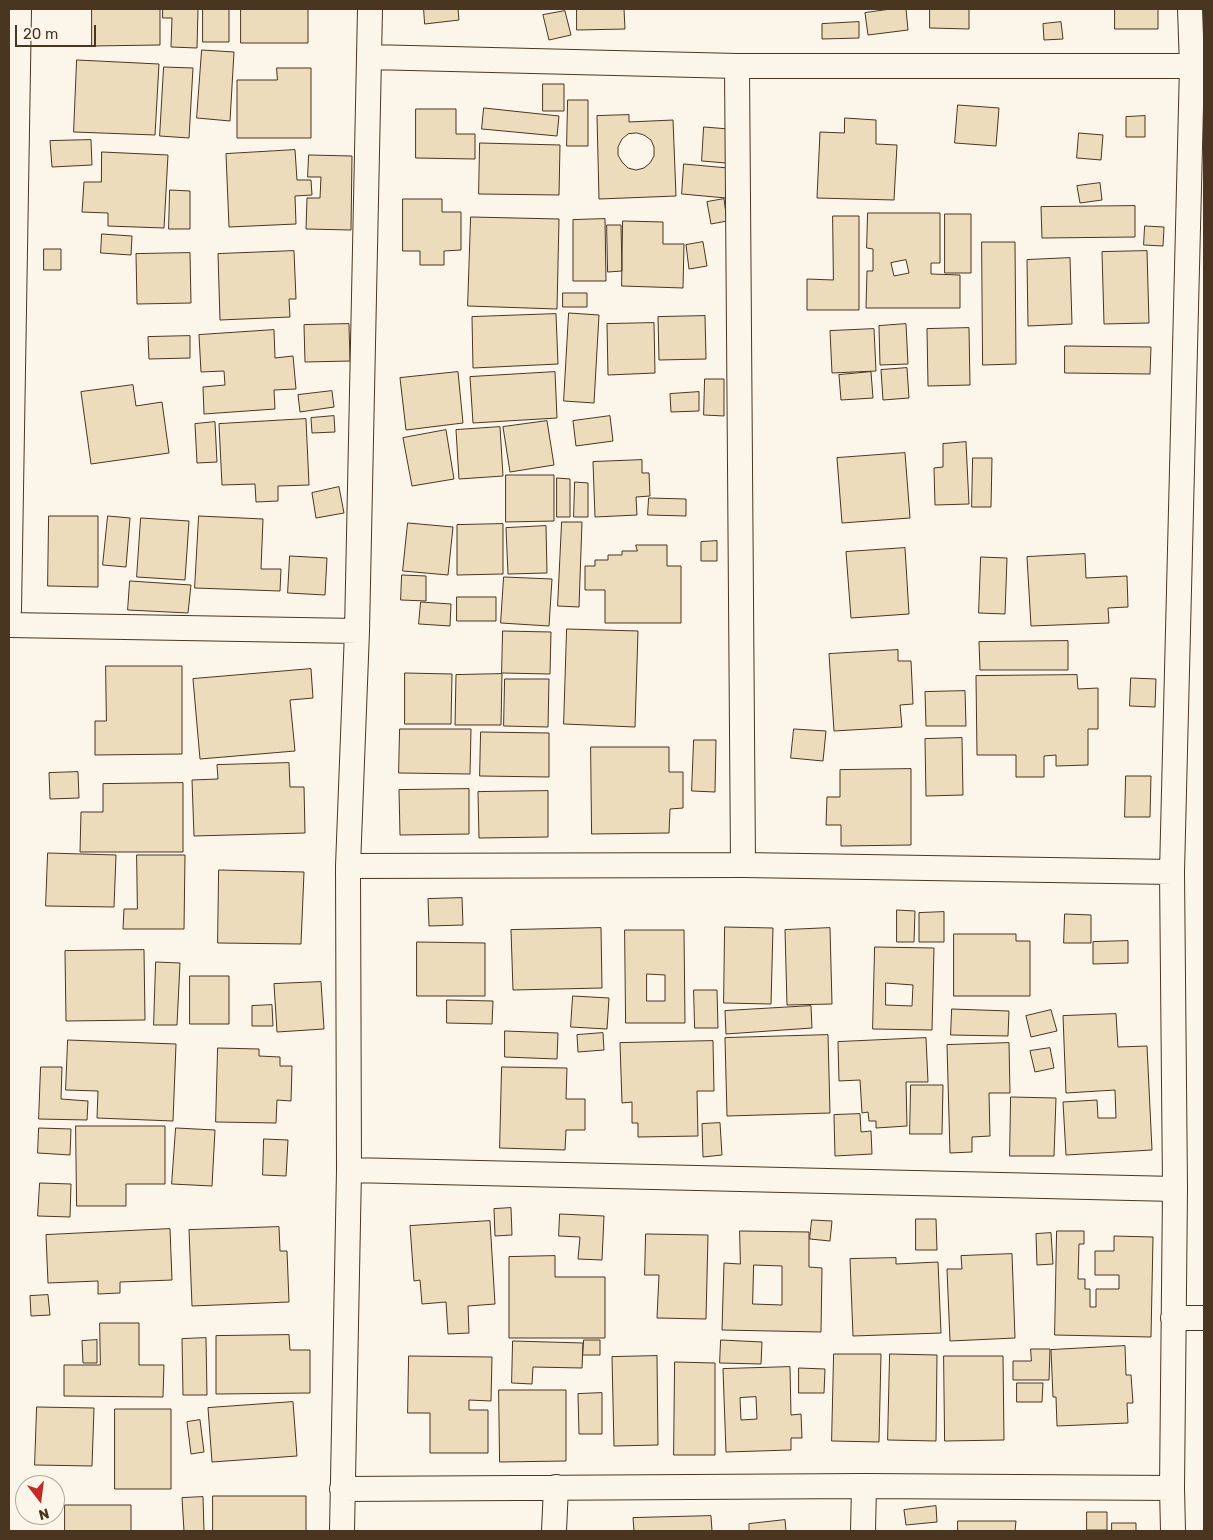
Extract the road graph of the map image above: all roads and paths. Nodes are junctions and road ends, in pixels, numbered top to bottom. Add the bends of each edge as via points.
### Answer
1 (370, 9) edge
2 (1190, 9) edge
3 (16, 15) edge
4 (369, 57) junction
5 (737, 66) junction
6 (1192, 66) junction
7 (9, 610) edge
8 (9, 625) edge
9 (357, 631) junction
10 (743, 865) junction
11 (348, 866) junction
12 (1172, 872) junction
13 (349, 1170) junction
14 (1175, 1189) junction
15 (1173, 1318) junction
16 (1204, 1318) edge
17 (864, 1486) junction
18 (556, 1487) junction
19 (1172, 1488) junction
20 (342, 1489) junction
21 (342, 1531) edge
22 (554, 1531) edge
23 (863, 1531) edge
24 (1173, 1531) edge

1 - 4 street
2 - 6 street
3 - 7 street
4 - 5 street
4 - 9 street
5 - 6 street
5 - 10 street
6 - 12 street
8 - 9 street
9 - 11 street
10 - 11 street
10 - 12 street
11 - 13 street
12 - 14 street
13 - 14 street
13 - 20 street
14 - 15 street
15 - 16 street
15 - 19 street
17 - 18 street
17 - 19 street
17 - 23 street
18 - 20 street
18 - 22 street
19 - 24 street
20 - 21 street

